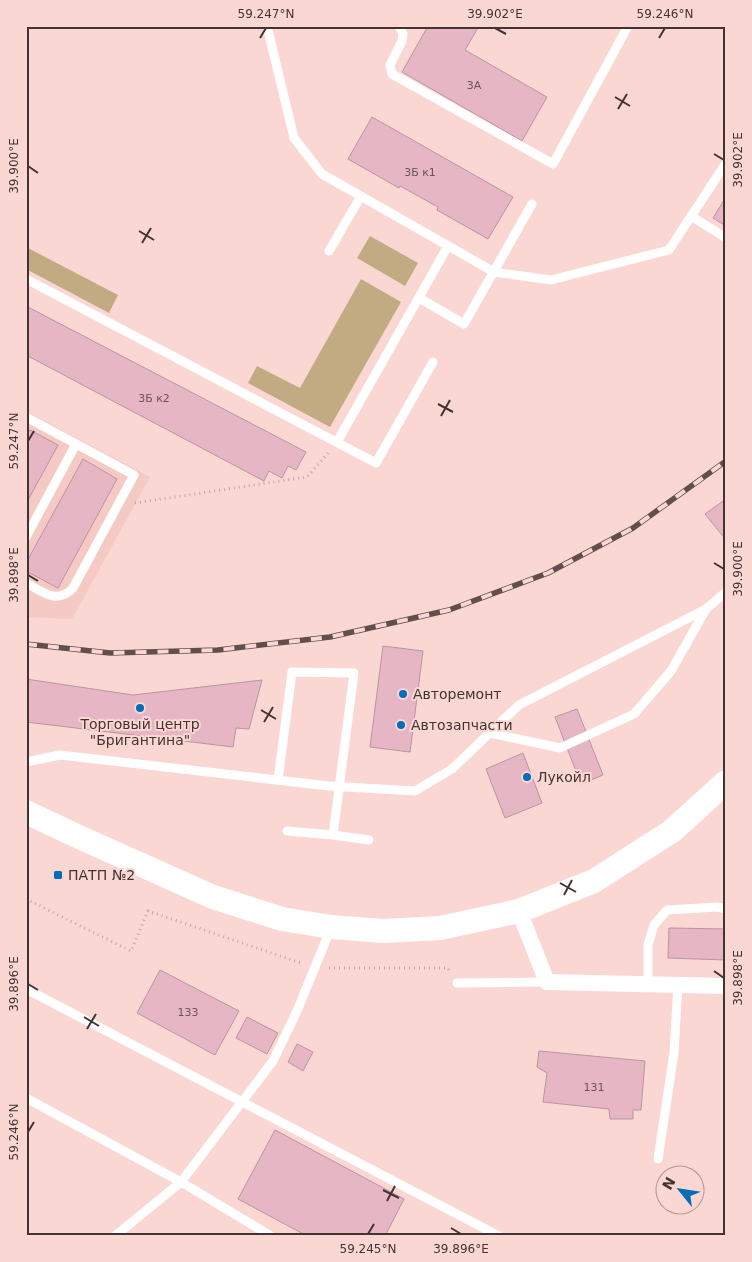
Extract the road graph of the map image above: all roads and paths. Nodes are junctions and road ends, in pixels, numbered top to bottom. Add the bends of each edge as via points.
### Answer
1 (267, 26) edge
2 (398, 26) edge
3 (628, 26) edge
4 (726, 163) edge
5 (360, 196) junction
6 (532, 204) dead end
7 (691, 216) junction
8 (726, 238) edge
9 (448, 246) junction
10 (329, 251) dead end
11 (494, 272) junction
12 (26, 279) edge
13 (419, 298) junction
14 (433, 362) dead end
15 (26, 418) edge
16 (337, 442) junction
17 (76, 444) junction
18 (118, 506) junction
19 (26, 537) edge
20 (26, 582) edge
21 (726, 592) edge
22 (706, 609) junction
23 (490, 733) junction
24 (26, 762) edge
25 (278, 780) junction
26 (726, 782) edge
27 (339, 786) junction
28 (26, 812) edge
29 (287, 831) dead end
30 (333, 835) junction
31 (369, 840) dead end
32 (26, 899) edge
33 (726, 909) edge
34 (519, 911) junction
35 (331, 928) junction
36 (315, 968) junction
37 (547, 982) junction
38 (457, 984) joint
39 (648, 984) junction
40 (678, 984) junction
41 (726, 986) edge
42 (26, 989) edge
43 (26, 1098) edge
44 (242, 1101) junction
45 (658, 1159) dead end
46 (181, 1182) junction
47 (115, 1236) edge
48 (271, 1236) edge
49 (499, 1236) edge

1 - 5 lane via 294,138 322,174
2 - 3 lane via 403,34 390,65 392,74 553,164
4 - 7 lane
5 - 9 lane
5 - 10 lane
6 - 11 lane
7 - 8 lane
7 - 11 lane via 669,250 551,280
9 - 11 lane
9 - 13 lane
11 - 13 lane via 464,324
12 - 16 lane
13 - 16 lane
14 - 16 lane via 376,463
15 - 17 lane
16 - 18 path via 307,477
17 - 18 lane via 134,475
17 - 19 lane
18 - 20 lane via 73,588 66,595 51,596
21 - 22 lane
22 - 23 lane via 519,705
22 - 23 lane via 671,672 634,714 560,748
23 - 27 lane via 452,768 415,791
24 - 25 lane via 60,755
25 - 27 lane
25 - 27 lane via 292,672 354,673
26 - 34 main road via 672,831 594,881
27 - 30 lane
28 - 35 main road via 213,897 282,920
29 - 30 lane
30 - 31 lane
32 - 36 path via 131,951 148,911
33 - 39 lane via 668,910 654,925 648,945
34 - 35 main road via 440,928 383,931
34 - 37 street
35 - 36 lane
36 - 38 path via 448,968
36 - 44 lane via 273,1061
37 - 38 lane
37 - 39 street
39 - 40 street
40 - 41 street
40 - 45 lane via 674,1053
42 - 44 lane
43 - 46 lane
44 - 46 lane
44 - 49 lane
46 - 47 lane
46 - 48 lane

